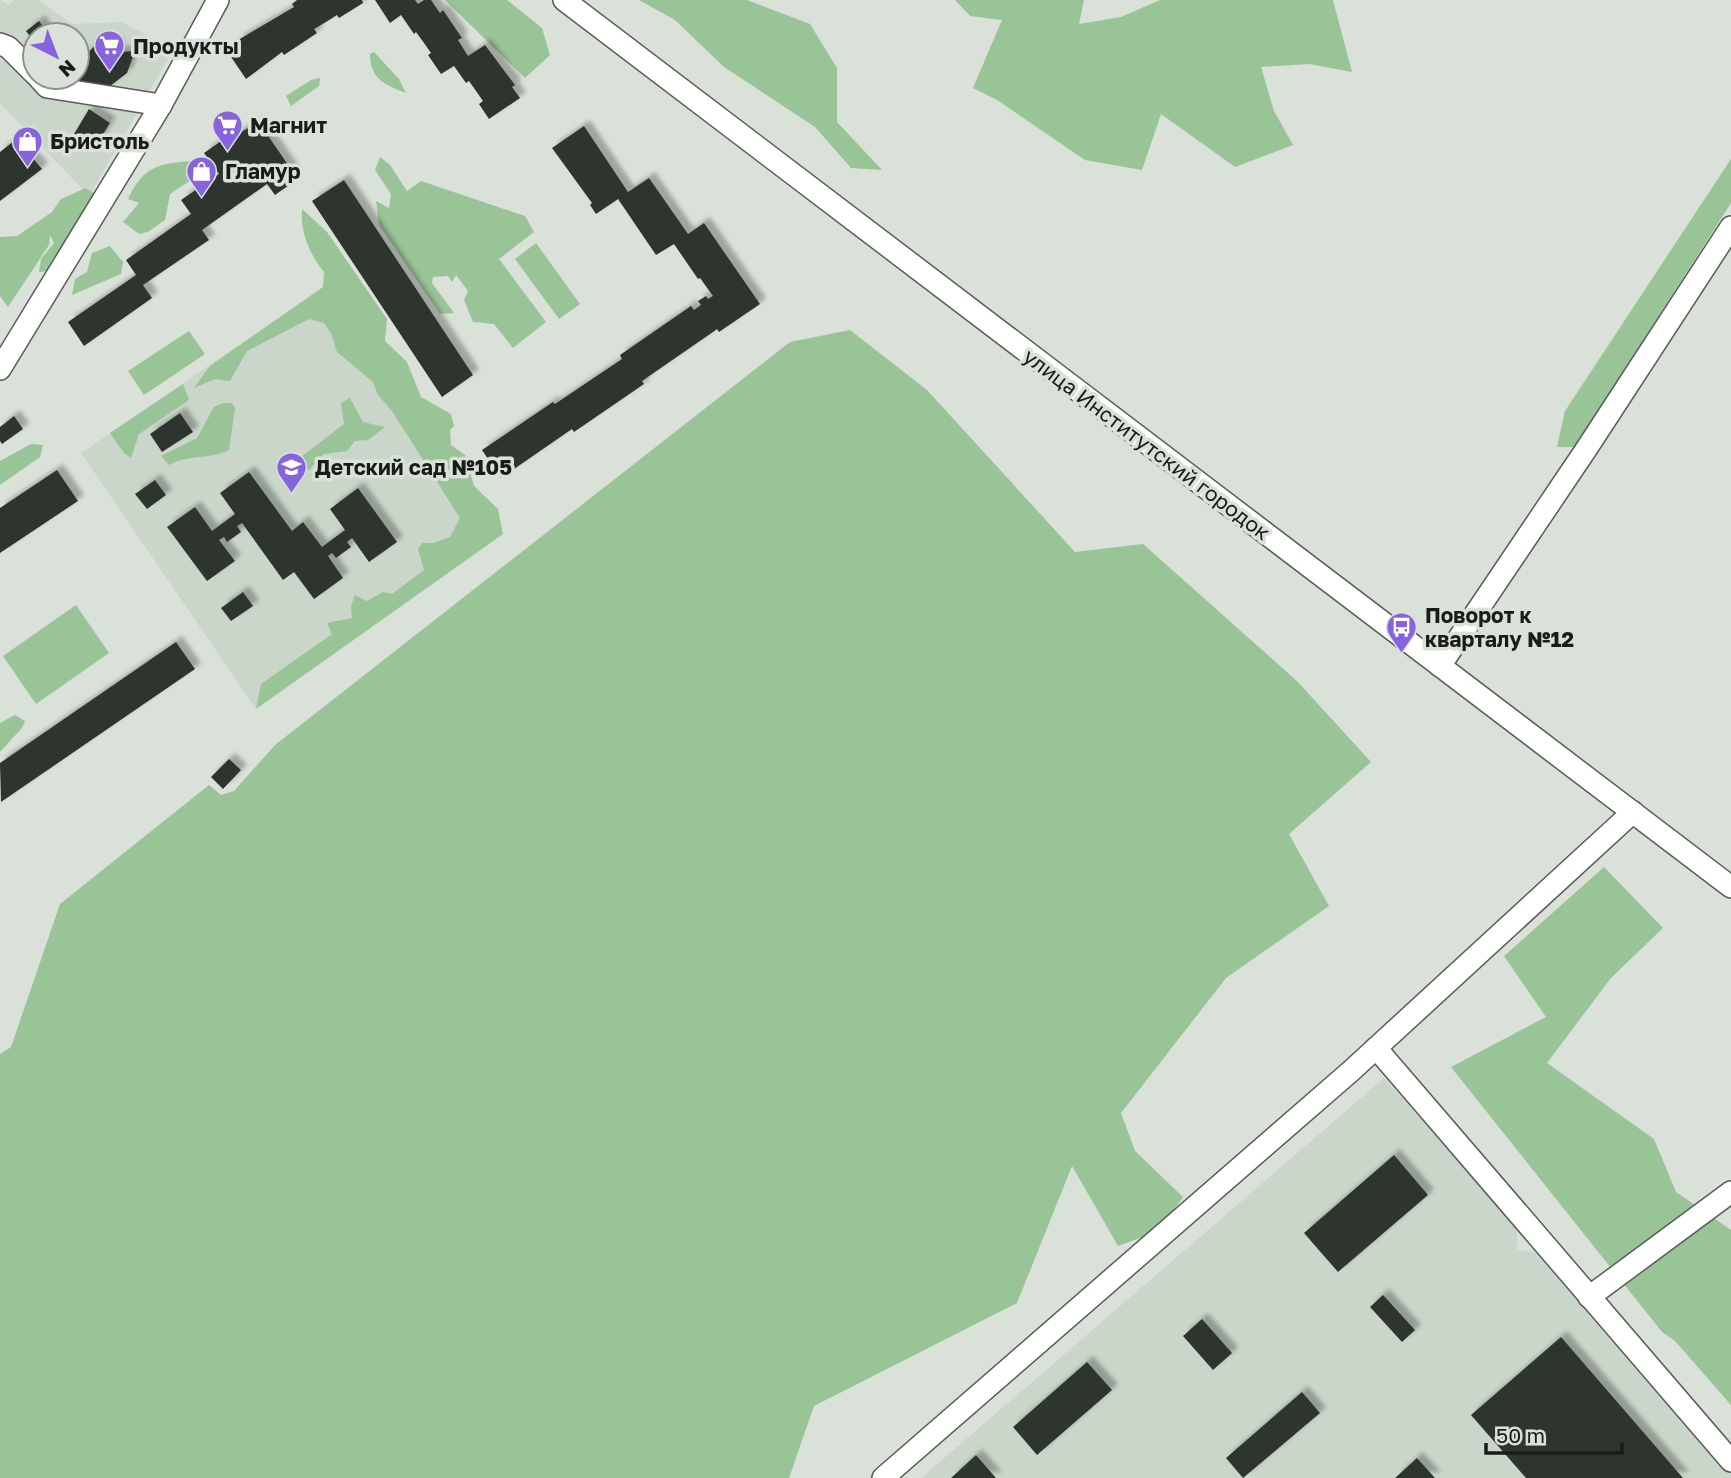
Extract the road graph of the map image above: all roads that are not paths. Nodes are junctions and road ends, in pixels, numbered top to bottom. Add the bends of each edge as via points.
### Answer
1 (218, 0) edge
2 (564, 0) edge
3 (0, 44) edge
4 (21, 60) edge
5 (72, 91) edge
6 (161, 105) junction
7 (1731, 227) edge
8 (0, 369) edge
9 (1440, 666) junction
10 (1633, 813) junction
11 (1731, 887) edge
12 (1377, 1048) junction
13 (1731, 1192) edge
14 (1589, 1297) junction
15 (1731, 1461) edge
16 (883, 1478) edge

1 - 6 street
2 - 9 street, улица Институтский городок
3 - 4 street
5 - 6 street
6 - 8 street
7 - 9 street
9 - 10 street, улица Институтский городок
10 - 11 street, улица Институтский городок
10 - 12 street
12 - 14 street
12 - 16 street
13 - 14 street
14 - 15 street

